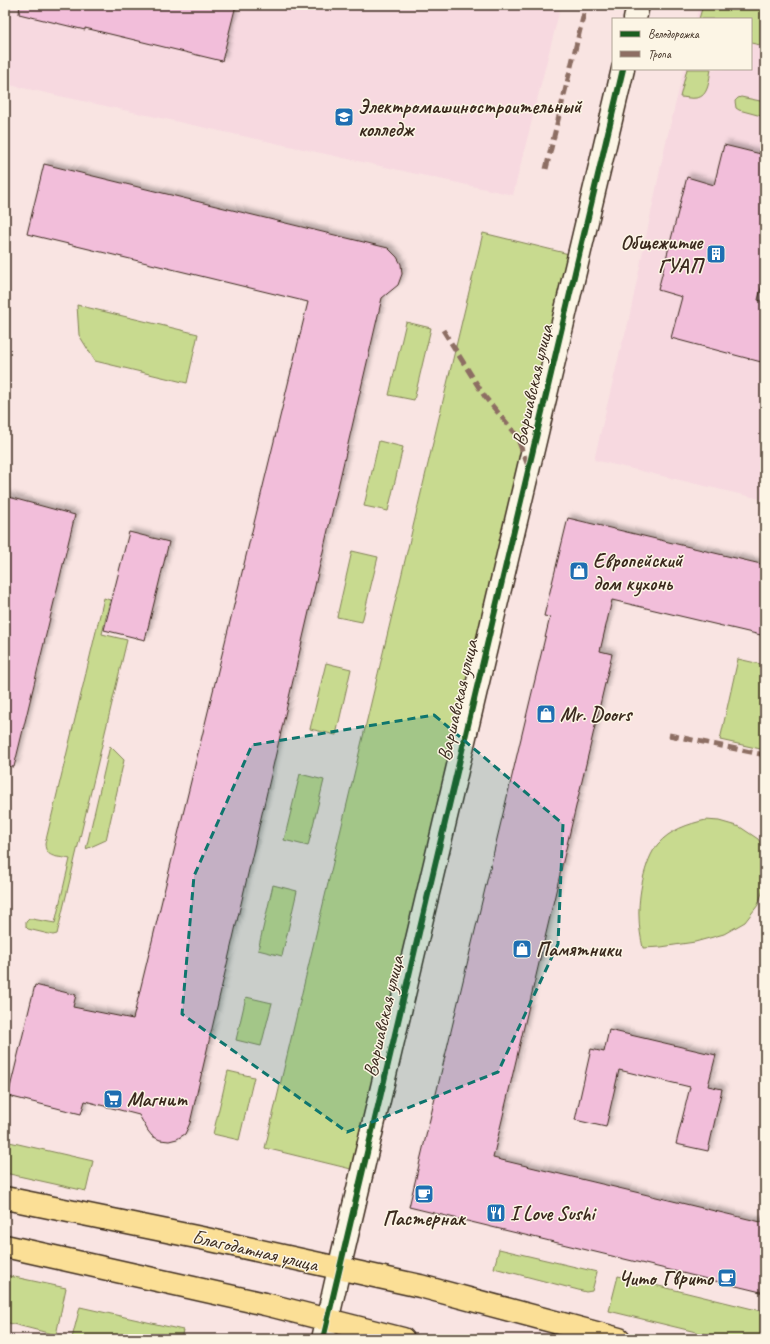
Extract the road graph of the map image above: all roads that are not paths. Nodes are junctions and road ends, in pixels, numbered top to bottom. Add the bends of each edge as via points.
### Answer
1 (638, 5) edge
2 (635, 18) edge
3 (623, 70) edge
4 (5, 1198) edge
5 (5, 1246) edge
6 (339, 1269) junction
7 (325, 1329) edge
8 (403, 1339) edge
9 (619, 1339) edge

1 - 2 street
3 - 6 street, Варшавская улица
4 - 6 main road, Благодатная улица
5 - 7 main road via 258,1302
6 - 7 street, Варшавская улица
6 - 9 main road, Благодатная улица via 420,1286
7 - 8 main road

